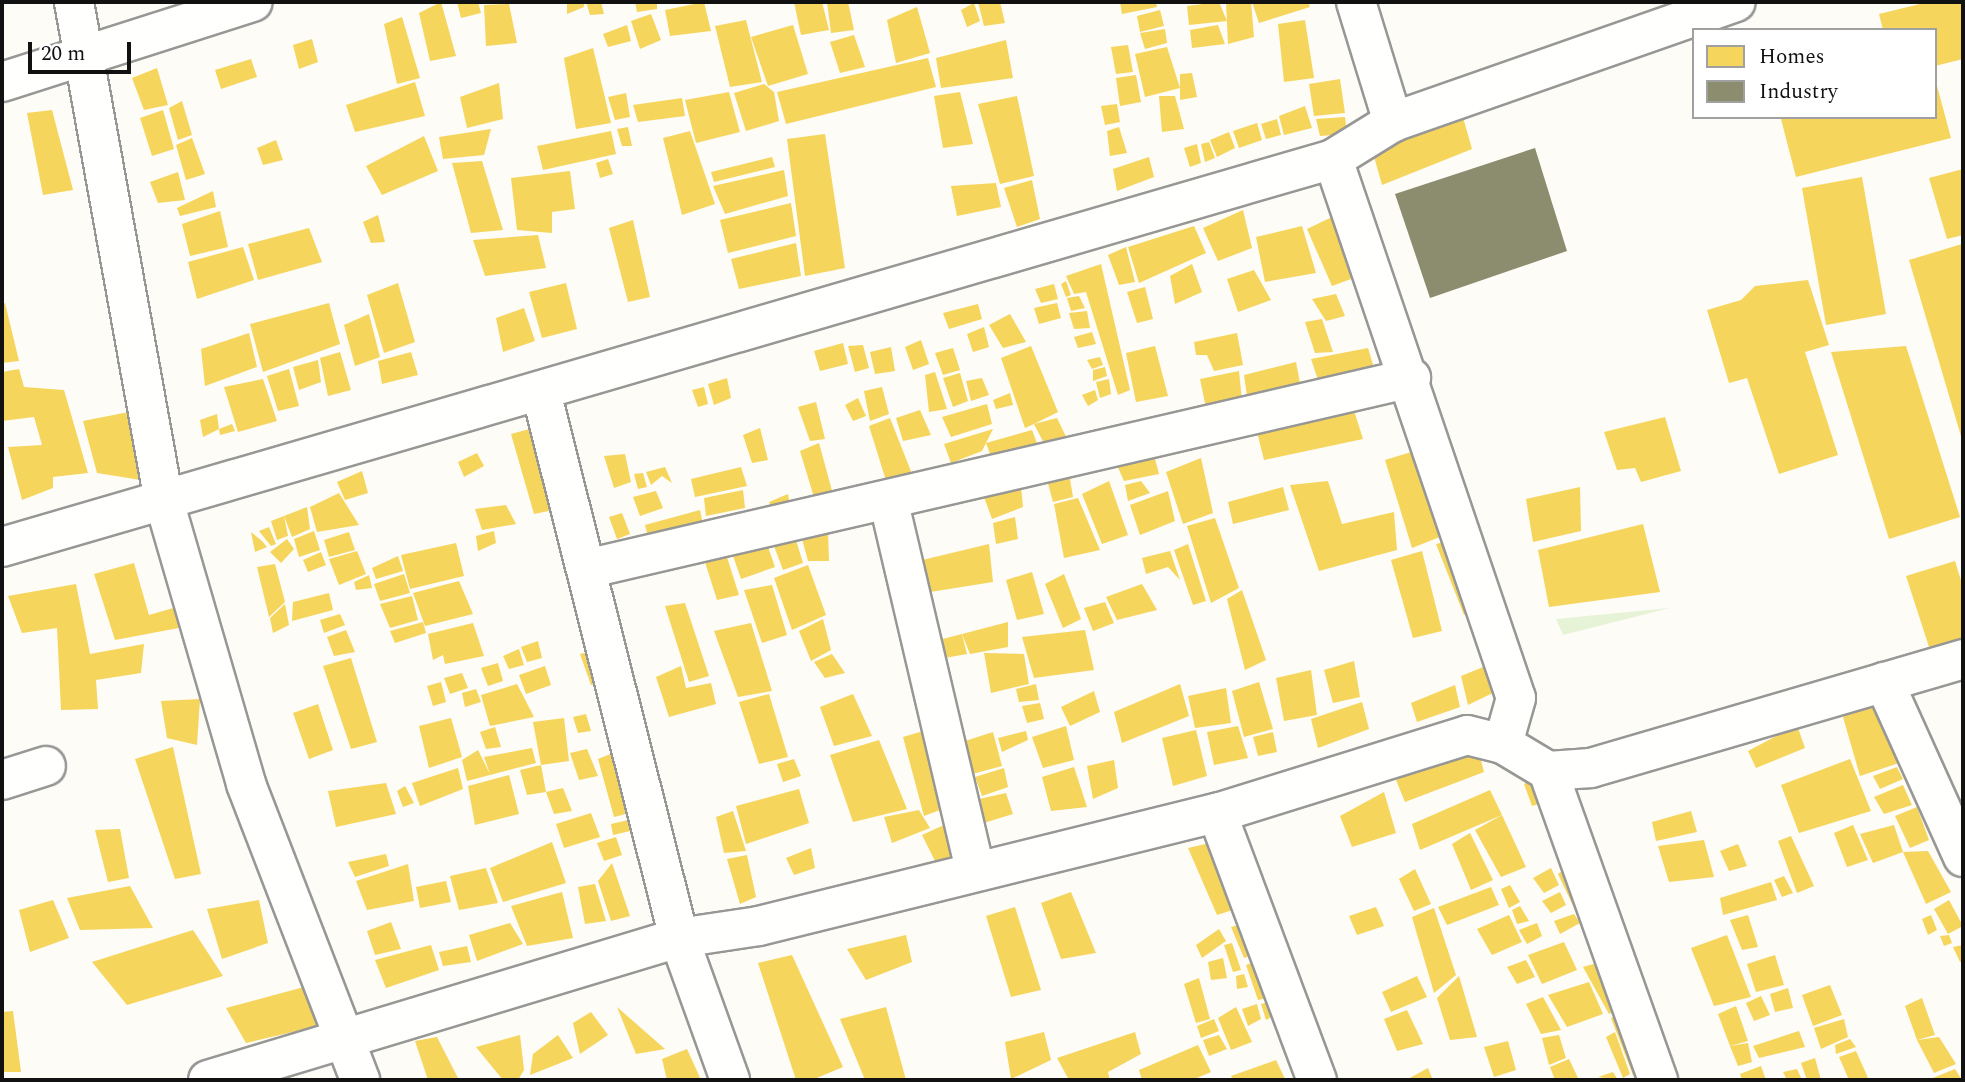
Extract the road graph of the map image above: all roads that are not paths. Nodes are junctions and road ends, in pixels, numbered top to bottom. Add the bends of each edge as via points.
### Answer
1 (74, 2) edge
2 (253, 2) edge
3 (1356, 2) edge
4 (1736, 2) edge
5 (84, 54) junction
6 (2, 82) edge
7 (1393, 122) junction
8 (1333, 159) junction
9 (1411, 378) junction
10 (541, 392) junction
11 (164, 501) junction
12 (889, 503) junction
13 (2, 547) edge
14 (586, 569) junction
15 (1963, 659) edge
16 (1884, 682) junction
17 (1503, 744) junction
18 (46, 766) dead end
19 (1548, 771) junction
20 (2, 780) edge
21 (1217, 813) junction
22 (1963, 857) edge
23 (975, 869) junction
24 (679, 938) junction
25 (344, 1039) junction
26 (208, 1080) edge
27 (360, 1080) edge
28 (730, 1080) edge
29 (1317, 1080) edge
30 (1658, 1080) edge

1 - 5 street
2 - 5 street
3 - 7 street
4 - 7 street
5 - 6 street
5 - 11 street
7 - 8 street
8 - 9 street
8 - 10 street
9 - 12 street
9 - 17 street via 1516,698
10 - 11 street
10 - 14 street
11 - 13 street
11 - 25 street via 246,784
12 - 14 street
12 - 23 street
14 - 24 street
15 - 16 street
16 - 19 street via 1591,768
16 - 22 street
17 - 19 street
17 - 21 street via 1467,735
18 - 20 street
19 - 30 street
21 - 23 street
21 - 29 street
23 - 24 street via 758,926
24 - 25 street
24 - 28 street
25 - 26 street
25 - 27 street

